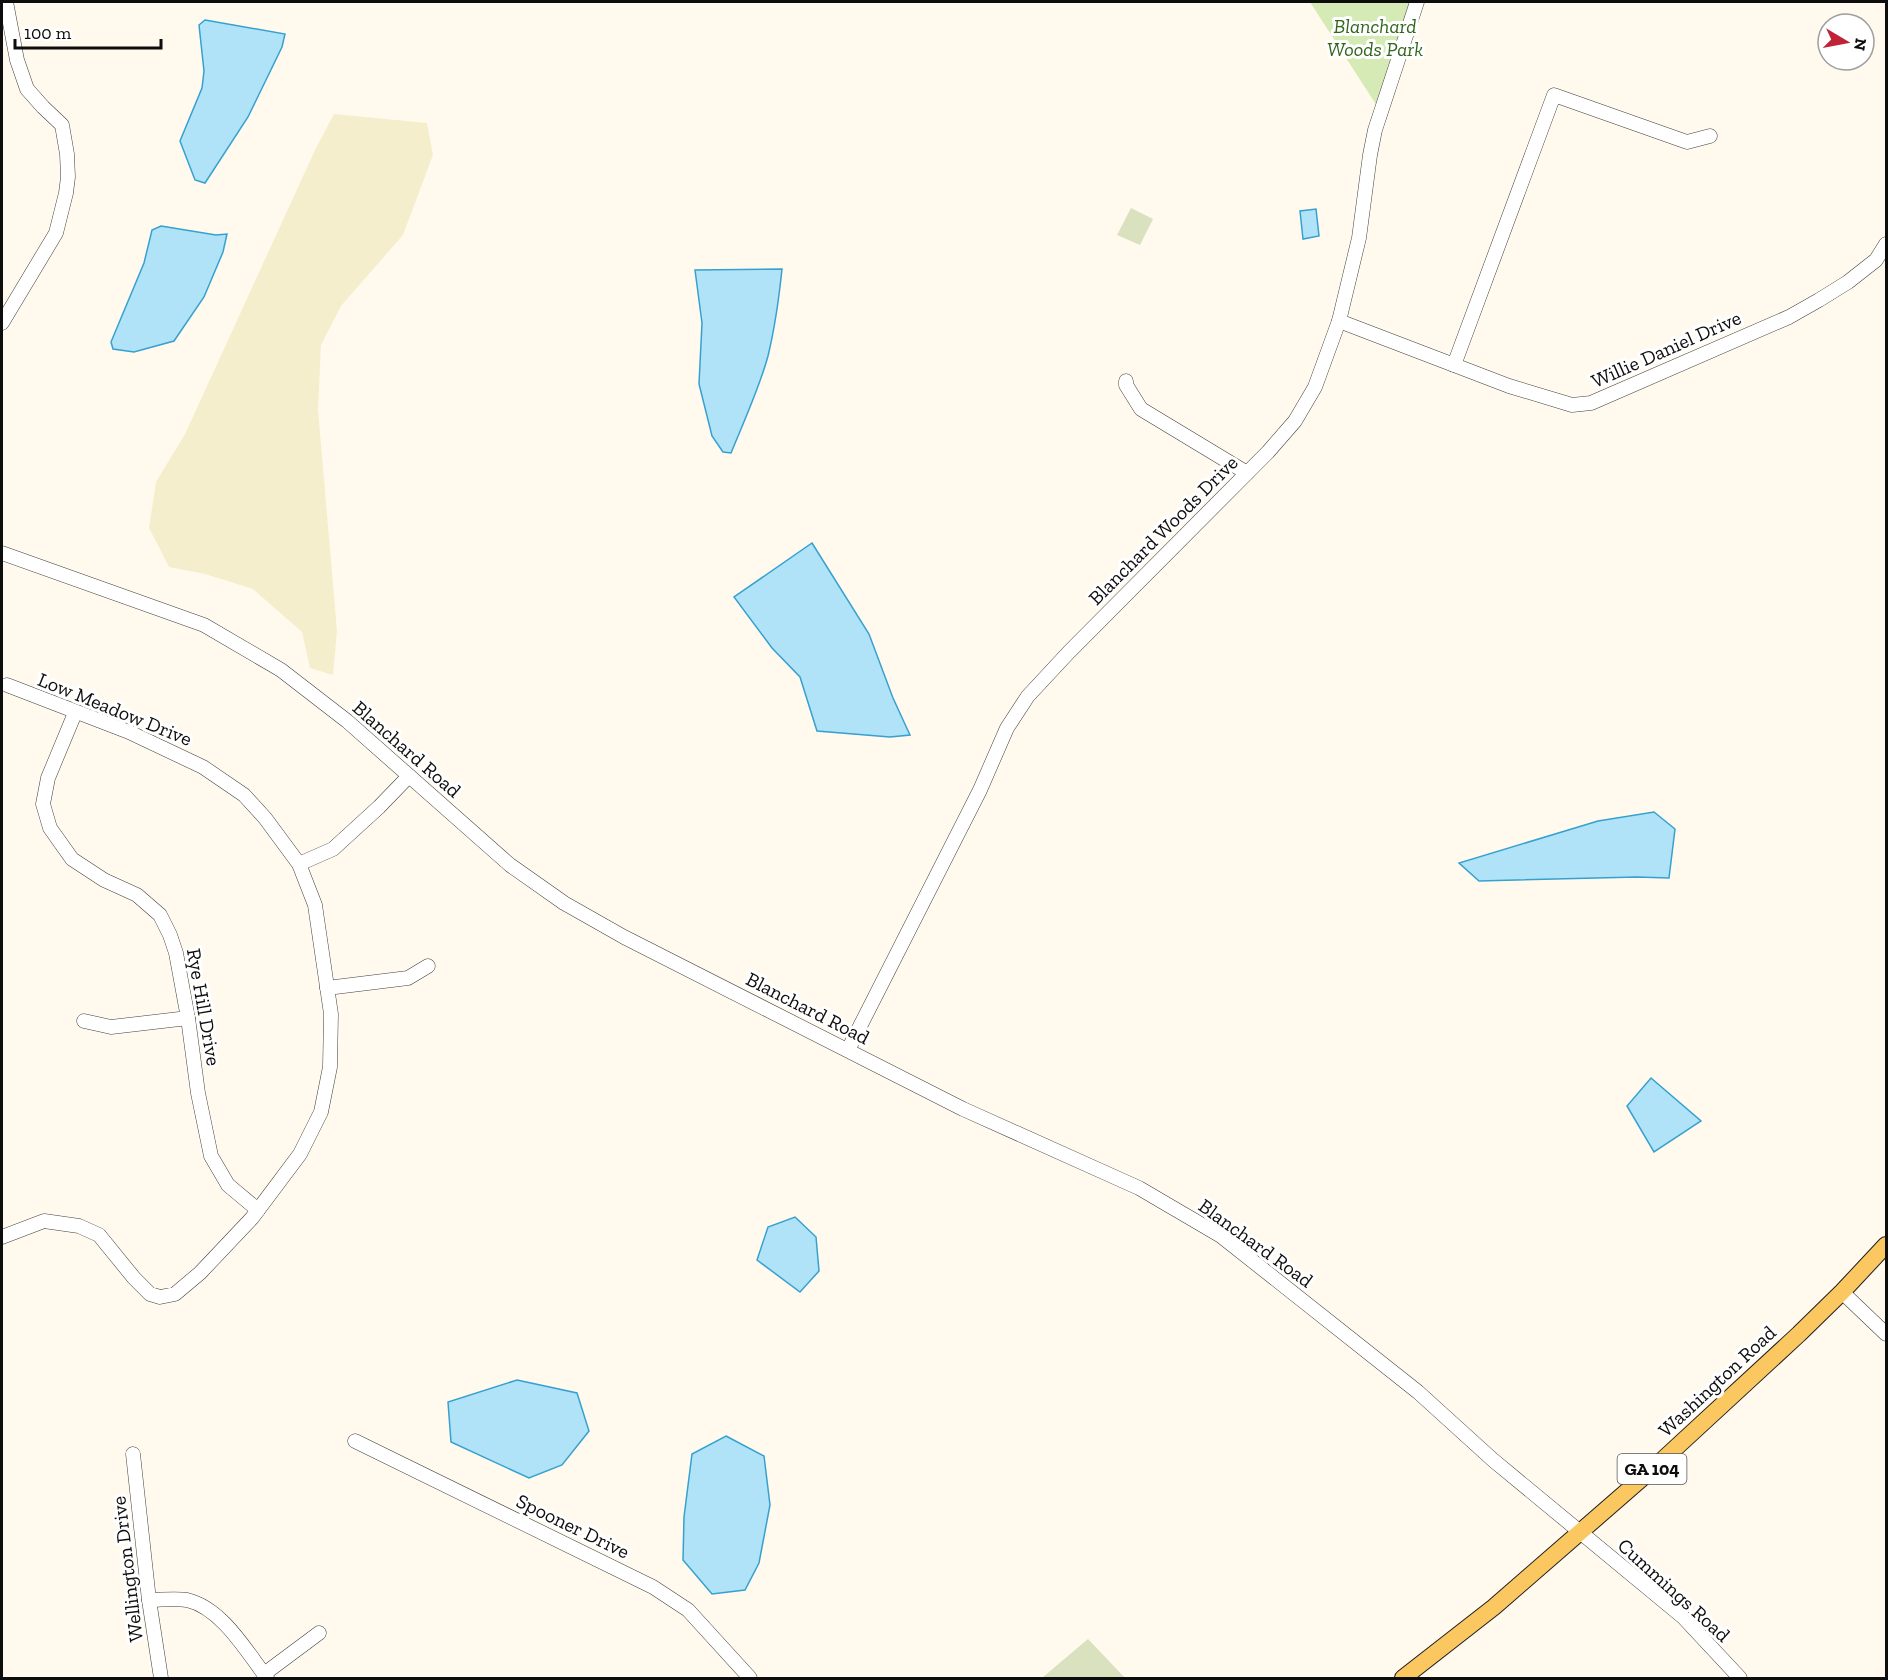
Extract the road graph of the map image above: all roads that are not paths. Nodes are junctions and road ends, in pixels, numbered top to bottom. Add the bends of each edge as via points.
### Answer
1 (6, 2) edge
2 (1417, 2) edge
3 (1710, 136) dead end
4 (1887, 244) edge
5 (1339, 321) junction
6 (2, 323) edge
7 (1454, 365) junction
8 (1126, 381) dead end
9 (1247, 473) junction
10 (2, 553) edge
11 (7, 686) dead end
12 (75, 712) junction
13 (409, 776) junction
14 (299, 864) junction
15 (428, 966) dead end
16 (327, 987) junction
17 (188, 1018) junction
18 (84, 1021) dead end
19 (848, 1050) junction
20 (258, 1210) junction
21 (2, 1237) edge
22 (1887, 1245) edge
23 (1842, 1292) junction
24 (1887, 1334) edge
25 (355, 1441) dead end
26 (133, 1454) dead end
27 (1580, 1533) junction
28 (149, 1600) junction
29 (319, 1633) dead end
30 (266, 1676) edge
31 (161, 1678) edge
32 (750, 1678) edge
33 (1403, 1678) edge
34 (1740, 1678) edge

1 - 6 street via 27,89 62,124 68,177 56,233
2 - 5 street, Blanchard Woods Drive via 1375,130 1359,238
3 - 7 street via 1687,142 1554,95
4 - 7 street, Willie Daniel Drive via 1875,260 1848,282 1799,311 1591,403 1572,405
5 - 7 street, Willie Daniel Drive
5 - 9 street, Blanchard Woods Drive via 1315,387 1295,421
8 - 9 street via 1141,409
9 - 19 street, Blanchard Woods Drive via 1028,696 1007,728 980,790
10 - 13 street, Blanchard Road via 204,625 281,670
11 - 12 street, Low Meadow Drive
12 - 14 street, Low Meadow Drive via 203,767 244,795
12 - 17 street, Rye Hill Drive via 48,778 43,804 50,828 72,859 137,895 160,915 176,953
13 - 14 street via 333,849
13 - 19 street, Blanchard Road via 510,865 564,903
14 - 16 street, Low Meadow Drive via 315,905
15 - 16 street via 408,978
16 - 20 street, Low Meadow Drive via 330,1067 321,1112 300,1154
17 - 18 street via 111,1027
17 - 20 street, Rye Hill Drive via 211,1156 228,1185
19 - 27 street, Blanchard Road via 982,1117 1139,1188 1221,1236 1418,1392
20 - 21 street, Low Meadow Drive via 200,1273 175,1294 160,1297 150,1294 134,1278 99,1235 79,1226 44,1221
22 - 23 main road, Washington Road / GA 104
23 - 24 street
23 - 27 main road, Washington Road / GA 104
25 - 32 street, Spooner Drive via 653,1587 688,1610
26 - 28 street, Wellington Drive
27 - 33 main road, Washington Road / GA 104
27 - 34 street, Cummings Road via 1683,1617
28 - 30 street via 186,1600 206,1608 221,1619
28 - 31 street, Wellington Drive
29 - 30 street

